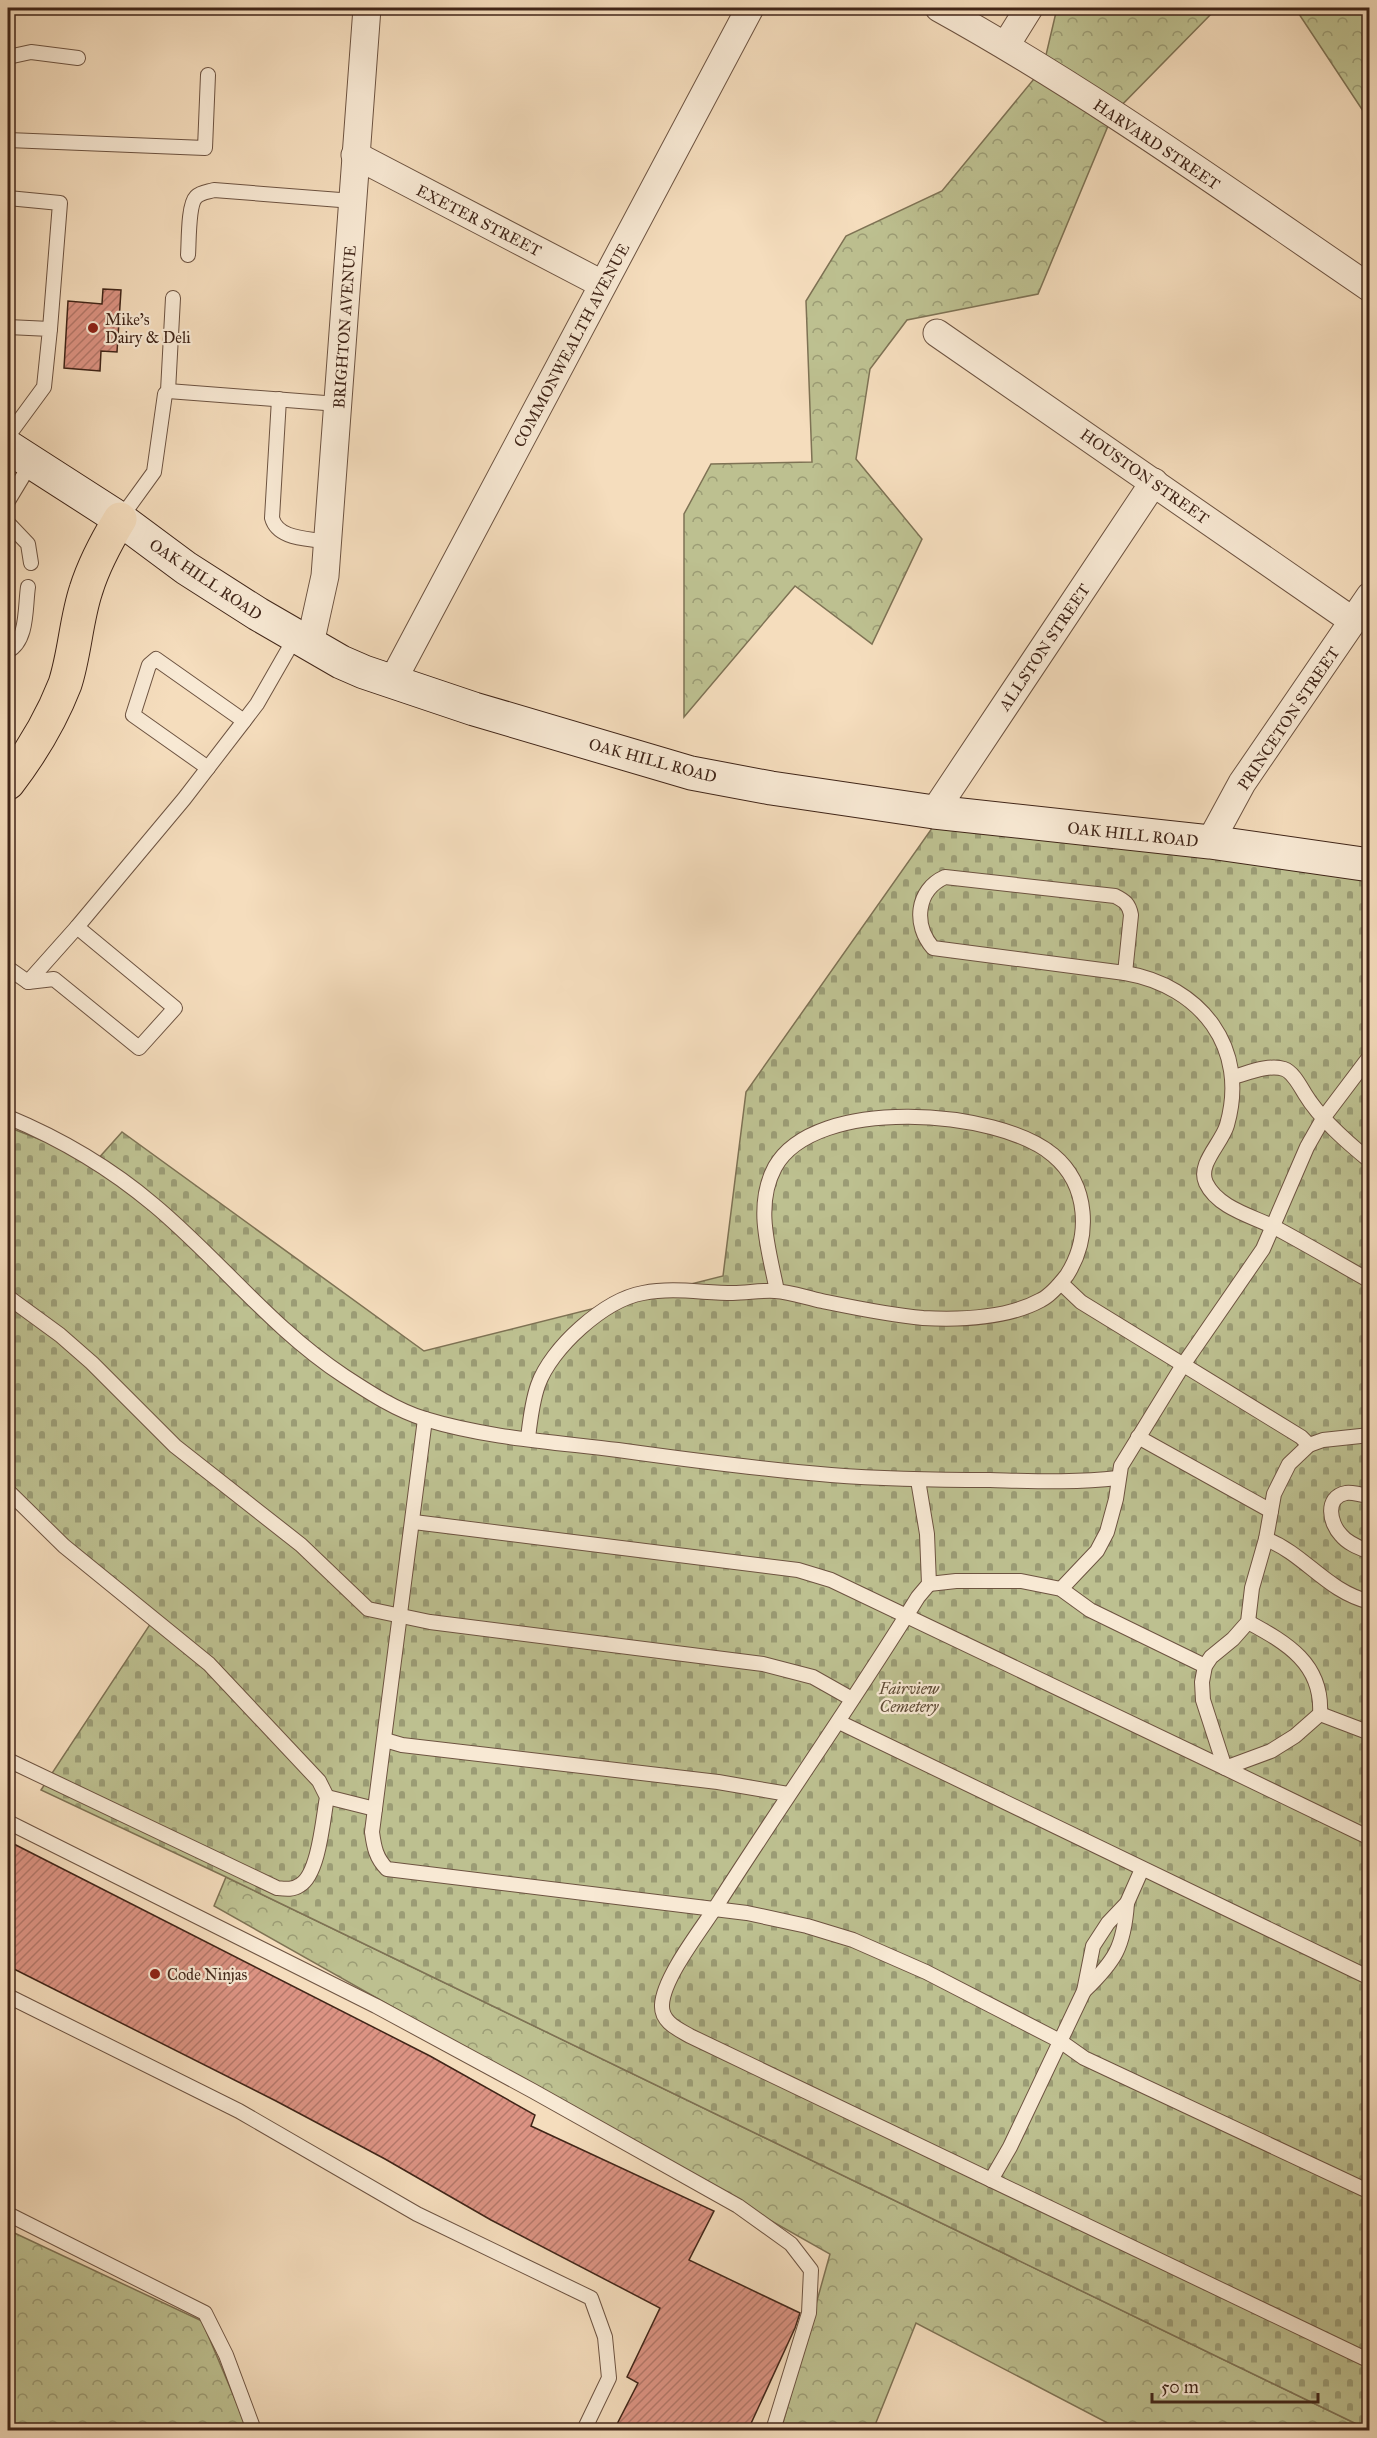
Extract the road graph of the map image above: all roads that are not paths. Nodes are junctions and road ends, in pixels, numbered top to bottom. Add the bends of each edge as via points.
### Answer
1 (367, 8) edge
2 (750, 8) edge
3 (939, 8) edge
4 (1029, 8) edge
5 (1006, 45) junction
6 (8, 57) edge
7 (78, 58) dead end
8 (208, 75) dead end
9 (8, 141) edge
10 (355, 155) junction
11 (8, 198) edge
12 (353, 201) junction
13 (188, 255) dead end
14 (602, 284) junction
15 (1370, 288) edge
16 (173, 298) dead end
17 (8, 327) edge
18 (50, 329) junction
19 (937, 333) dead end
20 (168, 391) junction
21 (279, 399) junction
22 (338, 404) junction
23 (8, 435) edge
24 (19, 455) edge
25 (1154, 482) junction
26 (8, 501) edge
27 (120, 519) junction
28 (8, 523) edge
29 (327, 542) junction
30 (31, 563) dead end
31 (28, 586) dead end
32 (1370, 596) edge
33 (1353, 621) junction
34 (303, 640) junction
35 (8, 651) edge
36 (392, 682) junction
37 (244, 721) junction
38 (208, 768) junction
39 (8, 783) edge
40 (934, 812) junction
41 (1210, 842) junction
42 (1370, 865) edge
43 (77, 927) junction
44 (8, 968) edge
45 (1125, 973) junction
46 (28, 982) junction
47 (1370, 1056) edge
48 (1233, 1077) junction
49 (8, 1117) edge
50 (1324, 1117) junction
51 (1370, 1161) edge
52 (1273, 1227) junction
53 (1370, 1281) edge
54 (1061, 1283) junction
55 (777, 1291) junction
56 (8, 1297) edge
57 (1183, 1365) junction
58 (425, 1419) junction
59 (1370, 1435) edge
60 (1138, 1437) junction
61 (528, 1438) junction
62 (1309, 1445) junction
63 (1118, 1478) junction
64 (918, 1480) junction
65 (8, 1491) edge
66 (1370, 1497) edge
67 (1271, 1511) junction
68 (414, 1522) junction
69 (1266, 1539) junction
70 (1370, 1552) edge
71 (929, 1584) junction
72 (1061, 1589) junction
73 (1370, 1602) edge
74 (401, 1614) junction
75 (907, 1615) junction
76 (1248, 1622) junction
77 (1205, 1666) junction
78 (852, 1699) junction
79 (1320, 1714) junction
80 (838, 1722) junction
81 (1370, 1733) edge
82 (385, 1740) junction
83 (8, 1760) edge
84 (1224, 1768) junction
85 (788, 1794) junction
86 (327, 1797) junction
87 (375, 1809) junction
88 (8, 1822) edge
89 (1370, 1838) edge
90 (1142, 1869) junction
91 (1127, 1903) junction
92 (715, 1909) junction
93 (1370, 1978) edge
94 (1084, 1991) junction
95 (8, 1996) edge
96 (1060, 2041) junction
97 (991, 2180) junction
98 (1370, 2192) edge
99 (8, 2214) edge
100 (1370, 2361) edge
101 (254, 2430) edge
102 (584, 2430) edge
103 (773, 2430) edge

1 - 10 street, BRIGHTON AVENUE
2 - 14 street, COMMONWEALTH AVENUE
3 - 5 street, HARVARD STREET
4 - 5 street
5 - 15 street, HARVARD STREET
6 - 7 lane via 31,52
8 - 9 lane via 205,148
10 - 12 street, BRIGHTON AVENUE
10 - 14 street, EXETER STREET
11 - 18 lane via 60,203
12 - 13 lane via 214,190 202,193 195,198 192,209
12 - 22 street, BRIGHTON AVENUE
14 - 36 street, COMMONWEALTH AVENUE
16 - 20 lane
17 - 18 lane
18 - 23 lane via 44,387
19 - 25 street, HOUSTON STREET
20 - 21 lane
20 - 27 lane via 154,472
21 - 22 lane
21 - 29 lane via 272,518 275,527 284,534
22 - 29 street, BRIGHTON AVENUE
24 - 26 lane
24 - 27 street, OAK HILL ROAD
25 - 33 street, HOUSTON STREET
25 - 40 street, ALLSTON STREET
27 - 34 street, OAK HILL ROAD via 186,568
27 - 39 highway via 99,555 85,591 76,645 53,713
28 - 30 lane via 28,544
29 - 34 street, BRIGHTON AVENUE via 325,576
31 - 35 lane via 20,639
32 - 33 street, PRINCETON STREET
33 - 41 street, PRINCETON STREET via 1242,783
34 - 36 street, OAK HILL ROAD via 341,662
34 - 37 lane
36 - 40 street, OAK HILL ROAD via 691,772 771,789
37 - 38 lane
37 - 38 lane via 156,659 148,665 133,715
38 - 43 lane
40 - 41 street, OAK HILL ROAD
41 - 42 street, OAK HILL ROAD
43 - 46 lane
43 - 46 lane via 175,1008 139,1048 54,979
44 - 46 lane
45 - 45 lane via 1130,906 1115,896 955,876 936,881 926,892 920,927 933,948
45 - 48 lane via 1148,977 1185,997 1206,1014 1223,1041
47 - 50 lane
48 - 50 lane via 1269,1068 1283,1069
48 - 52 lane via 1226,1128 1204,1169 1204,1178 1222,1201
49 - 58 lane via 70,1145 113,1173 156,1206 314,1354 388,1403
50 - 51 lane
50 - 52 lane
52 - 53 lane
52 - 57 lane via 1263,1249
54 - 55 lane via 1042,1300 1020,1308 956,1318 894,1315
54 - 55 lane via 1076,1261 1084,1212 1068,1172 1056,1157 1038,1144 990,1127 898,1117 844,1123 815,1132 783,1156 767,1189 763,1214
54 - 57 lane via 1081,1302
55 - 61 lane via 640,1293 601,1312 564,1344 548,1364 537,1385
56 - 74 lane via 84,1356 175,1446 301,1545 360,1604
57 - 60 lane
57 - 62 lane
58 - 61 lane via 466,1430
58 - 68 lane
59 - 62 lane
60 - 63 lane
60 - 67 lane
61 - 64 lane via 831,1475
62 - 67 lane via 1289,1464 1274,1494
63 - 64 lane via 1088,1482
63 - 72 lane via 1107,1532 1097,1551
64 - 71 lane via 927,1534
65 - 86 lane via 64,1546 209,1664 319,1781
66 - 70 lane via 1347,1493 1332,1504 1330,1514 1342,1536
67 - 69 lane
68 - 74 lane
68 - 75 lane via 798,1570 831,1580
69 - 73 lane via 1285,1547 1339,1591
69 - 76 lane via 1252,1588
71 - 72 lane via 1021,1581
71 - 75 lane
72 - 77 lane via 1090,1610
74 - 78 lane via 430,1622 764,1664 813,1677
74 - 82 lane
75 - 78 lane
75 - 84 lane
76 - 77 lane
76 - 79 lane via 1303,1659 1314,1676 1321,1699
77 - 84 lane via 1203,1700
78 - 80 lane
79 - 81 lane
79 - 84 lane via 1271,1751
80 - 85 lane
80 - 90 lane
82 - 85 lane
82 - 87 lane
83 - 86 lane via 277,1888 302,1885 310,1874
84 - 89 lane
85 - 92 lane
86 - 87 lane
87 - 92 lane via 374,1849 387,1869
88 - 103 lane via 407,2023 738,2206 791,2244 811,2270 809,2313
90 - 91 lane
90 - 93 lane
91 - 94 lane via 1093,1946
91 - 94 lane via 1125,1932 1116,1952
92 - 96 lane via 757,1915 853,1940 926,1972
92 - 97 lane via 667,1986 662,2004 664,2017 672,2025
94 - 96 lane
95 - 102 lane via 240,2110 417,2214 591,2298 604,2337 609,2378
96 - 97 lane
96 - 98 lane via 1084,2058
97 - 100 lane
99 - 101 lane via 205,2313 226,2355

